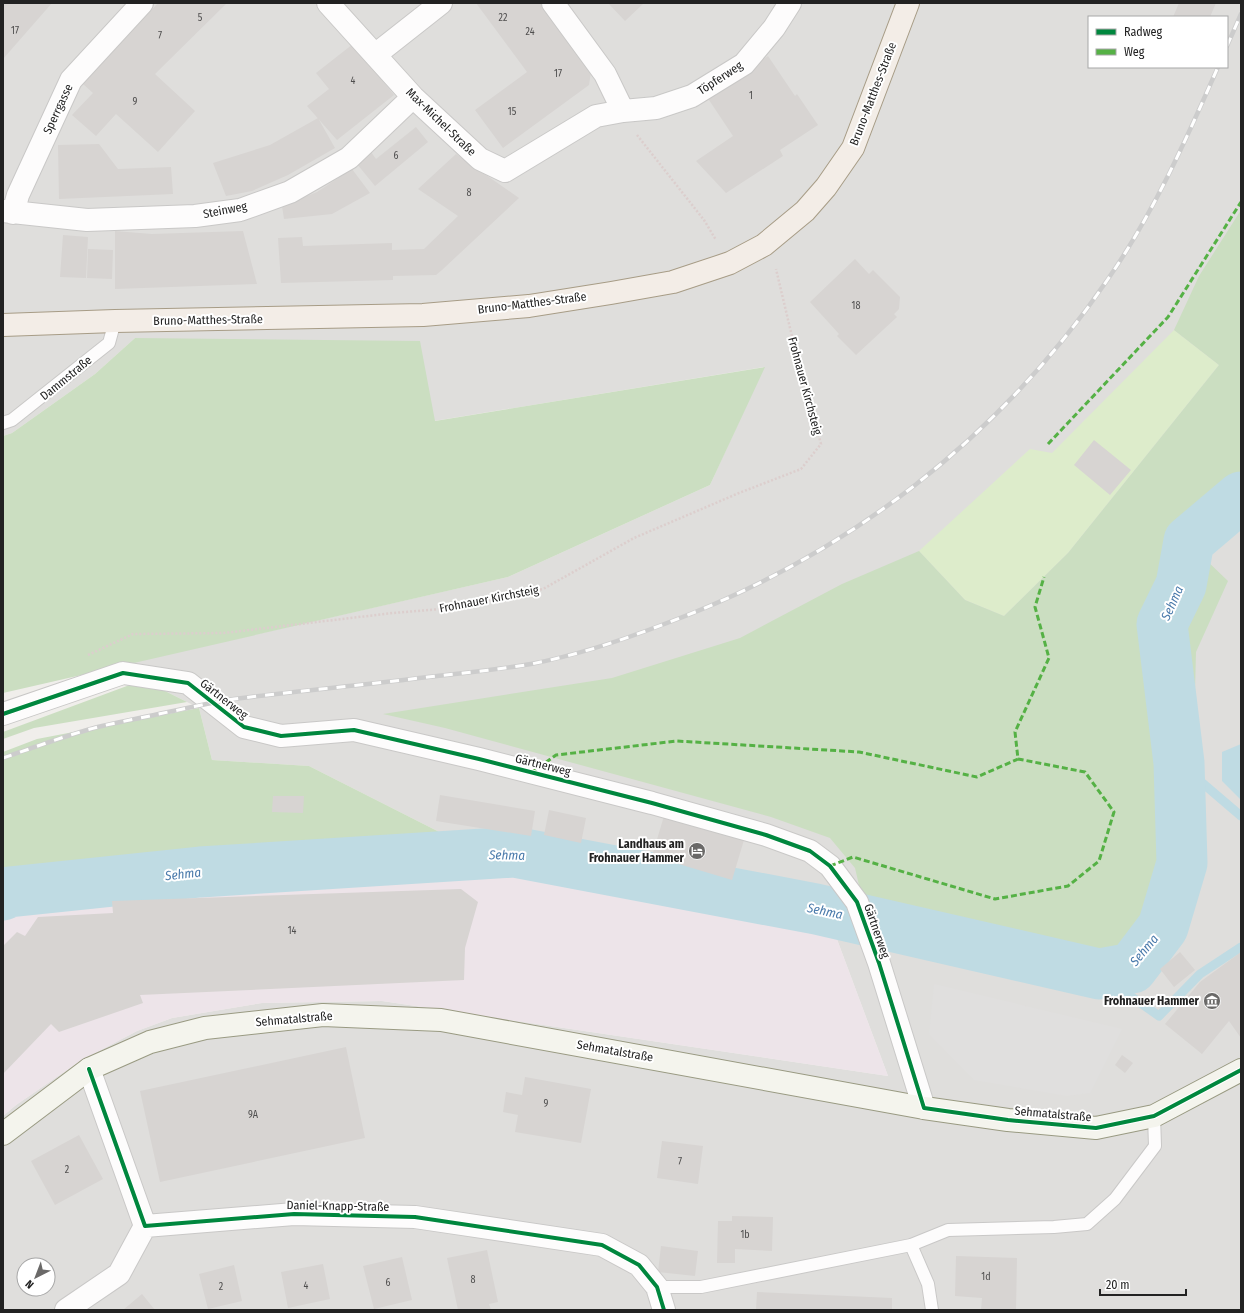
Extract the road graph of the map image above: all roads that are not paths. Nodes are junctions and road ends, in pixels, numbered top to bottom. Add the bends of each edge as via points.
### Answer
1 (142, 3) edge
2 (328, 3) edge
3 (441, 3) edge
4 (553, 3) edge
5 (790, 3) edge
6 (908, 3) edge
7 (375, 55) junction
8 (413, 97) junction
9 (623, 111) junction
10 (596, 116) joint
11 (8, 212) edge
12 (115, 321) junction
13 (3, 326) edge
14 (3, 423) edge
15 (3, 714) edge
16 (89, 1069) junction
17 (1241, 1070) edge
18 (924, 1108) junction
19 (1154, 1116) junction
20 (3, 1134) edge
21 (145, 1226) junction
22 (911, 1245) junction
23 (657, 1287) junction
24 (66, 1310) edge
25 (664, 1310) edge
26 (932, 1310) edge

1 - 11 street, Sperrgasse via 71,80
2 - 7 street, Max-Michel-Straße
3 - 7 street
4 - 9 street via 605,74
5 - 9 street, Töpferweg via 774,28 744,64 692,96 656,108
6 - 12 main road, Bruno-Matthes-Straße via 853,148 806,211 764,245 730,263 673,282 528,306 422,315
7 - 8 street, Max-Michel-Straße
8 - 10 street, Max-Michel-Straße via 480,159 505,171
8 - 11 street, Steinweg via 349,158 290,192 240,210 195,216 87,220
9 - 10 street, Töpferweg
12 - 13 main road, Bruno-Matthes-Straße
12 - 14 lane, Dammstraße via 109,343 12,420
15 - 18 street, Gärtnerweg via 123,673 188,684 244,727 281,736 354,730 652,802 810,851 830,866 857,902 879,963
16 - 18 main road, Sehmatalstraße via 150,1042 205,1028 323,1015 442,1020
16 - 20 main road, Sehmatalstraße
16 - 21 street
17 - 19 main road, Sehmatalstraße
18 - 19 main road, Sehmatalstraße via 1008,1120 1096,1128
19 - 22 lane via 1155,1146 1115,1200 1086,1224 948,1230
21 - 23 street, Daniel-Knapp-Straße via 294,1214 415,1217 602,1245 639,1265
21 - 24 street via 119,1274
22 - 23 lane via 701,1287
22 - 26 lane via 928,1284
23 - 25 street, Daniel-Knapp-Straße

